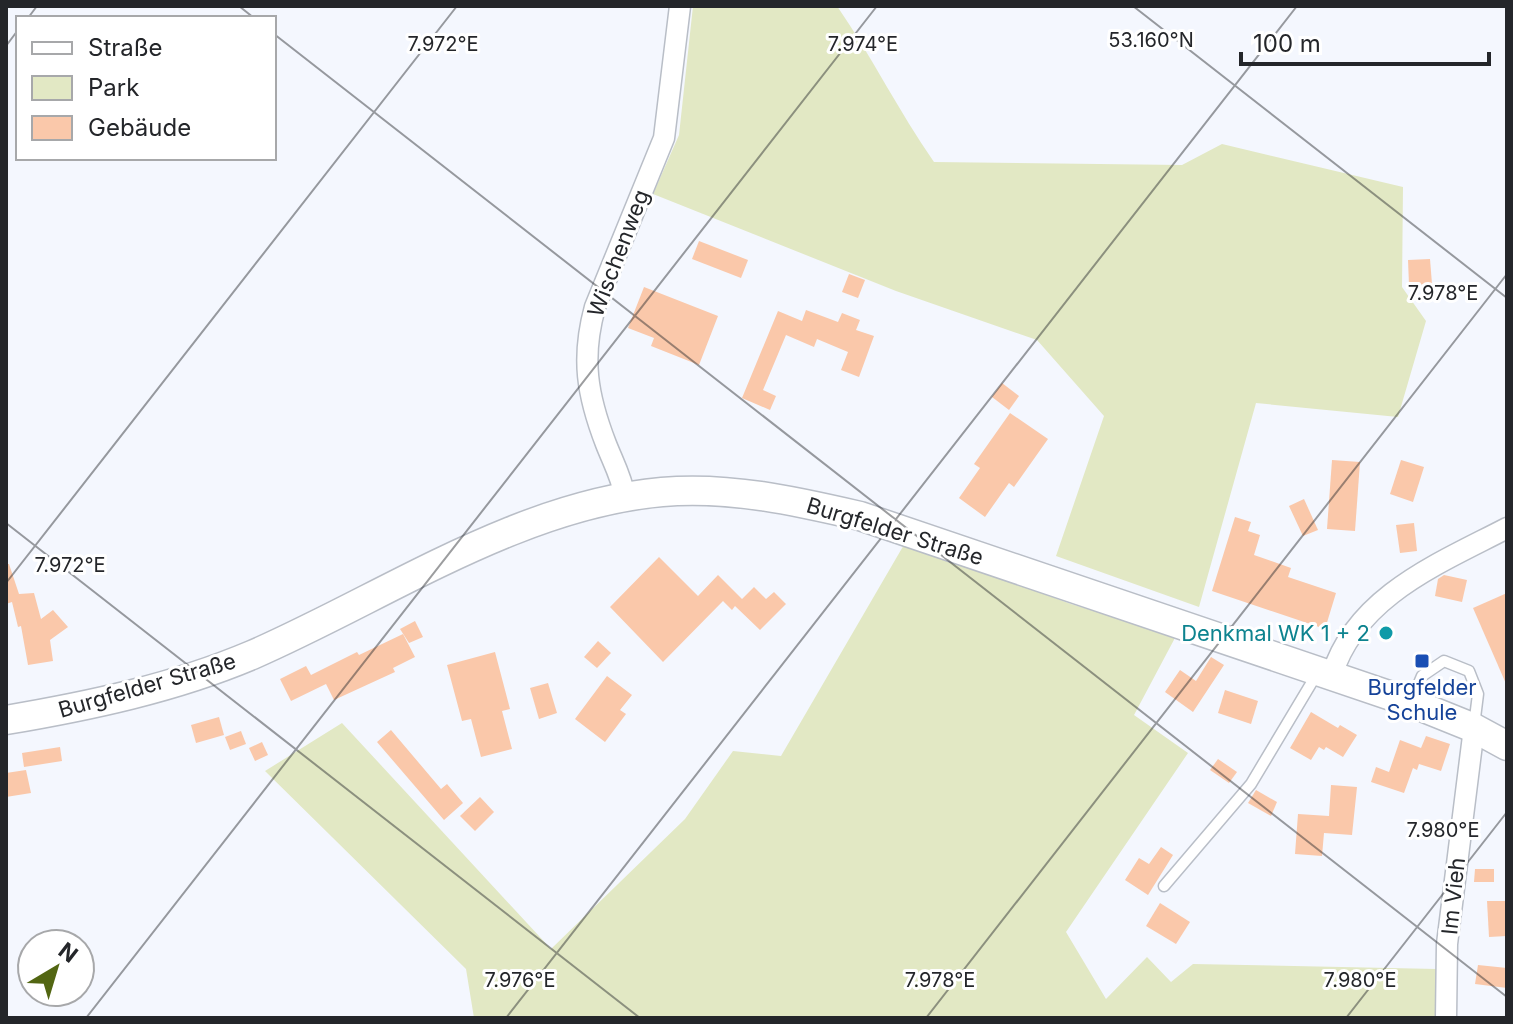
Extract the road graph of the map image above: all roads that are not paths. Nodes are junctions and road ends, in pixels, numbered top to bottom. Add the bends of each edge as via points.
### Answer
1 (680, 6) edge
2 (625, 497) junction
3 (1507, 528) edge
4 (1326, 673) junction
5 (1412, 703) junction
6 (6, 720) edge
7 (1474, 728) junction
8 (1507, 746) edge
9 (1164, 886) dead end
10 (1446, 1018) edge

1 - 2 street, Wischenweg via 664,138 589,329 587,383
2 - 4 street, Burgfelder Straße via 720,492 860,516
2 - 6 street, Burgfelder Straße via 573,508 498,537 264,649 186,679
3 - 4 street via 1383,598
4 - 5 street, Burgfelder Straße
4 - 9 lane via 1251,784
5 - 7 street, Burgfelder Straße
5 - 7 lane via 1422,676 1444,661 1469,671 1478,694
7 - 8 street, Burgfelder Straße
7 - 10 street, Im Vieh via 1447,944

